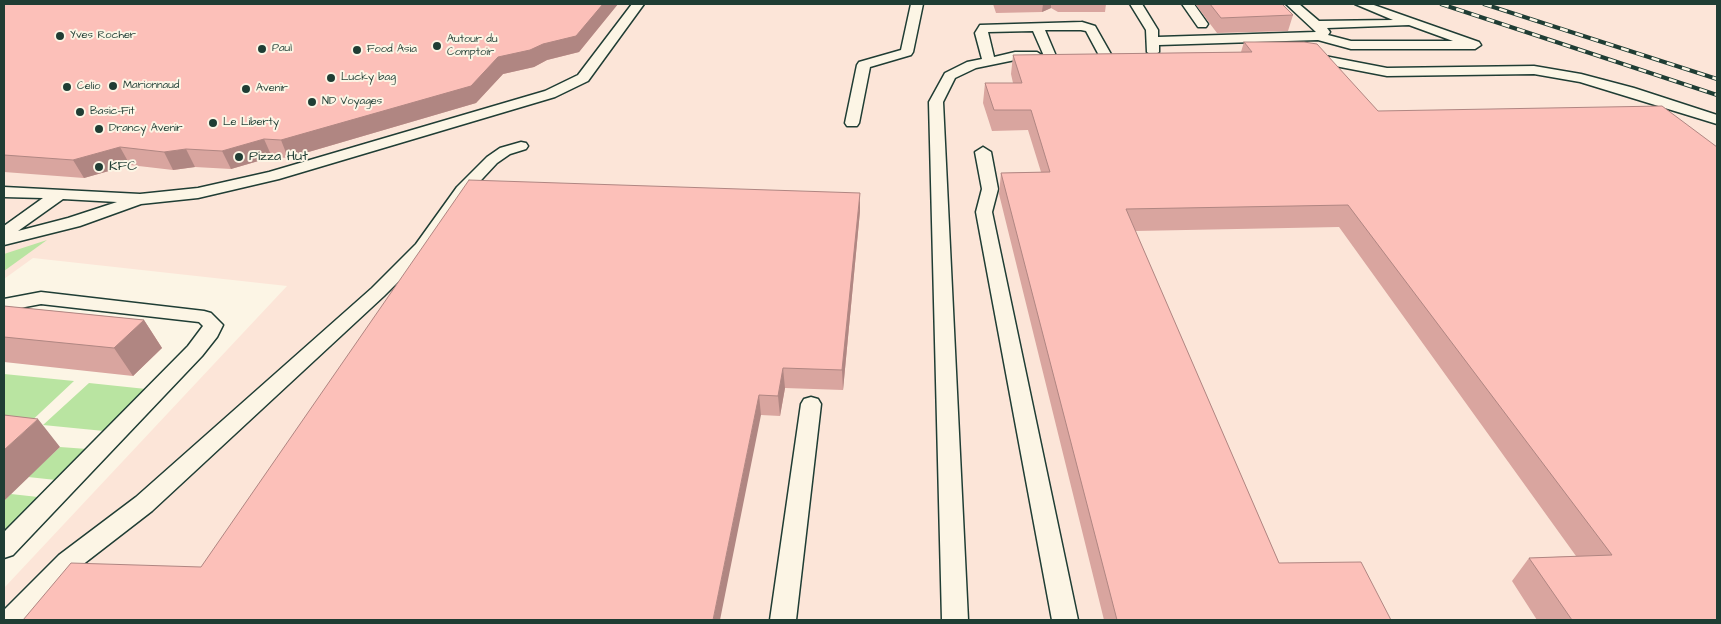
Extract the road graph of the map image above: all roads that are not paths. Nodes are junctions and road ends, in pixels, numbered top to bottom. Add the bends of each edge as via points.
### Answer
1 (638, 4) edge
2 (917, 4) edge
3 (1136, 4) edge
4 (1188, 4) edge
5 (1292, 4) edge
6 (1360, 4) edge
7 (1416, 23) junction
8 (1202, 24) dead end
9 (1037, 27) junction
10 (1317, 31) junction
11 (1153, 48) junction
12 (1192, 55) edge
13 (1298, 55) edge
14 (1050, 56) junction
15 (1069, 56) edge
16 (1087, 56) edge
17 (1106, 56) junction
18 (989, 61) junction
19 (1717, 120) edge
20 (852, 123) dead end
21 (521, 146) dead end
22 (983, 152) dead end
23 (4, 192) edge
24 (60, 194) junction
25 (140, 199) junction
26 (4, 240) edge
27 (4, 305) edge
28 (810, 404) dead end
29 (4, 548) edge
30 (11, 620) edge
31 (783, 620) edge
32 (955, 620) edge
33 (1065, 620) edge

1 - 25 lane via 583,78 550,94 273,176 198,193
2 - 20 lane via 907,52 864,65
3 - 11 lane via 1152,30
4 - 8 lane
5 - 10 lane
6 - 7 lane
7 - 10 lane
7 - 10 lane via 1475,45 1351,45
9 - 14 lane
9 - 17 lane via 1082,26 1091,29
9 - 18 lane via 984,28 981,33
10 - 11 lane
11 - 12 lane
11 - 17 lane via 1129,56
13 - 19 lane via 1387,72 1534,70 1621,89
14 - 15 lane
14 - 18 lane via 1015,56
16 - 17 lane
18 - 32 lane via 950,76 936,102
21 - 30 lane via 504,151 492,160 463,190 422,248 378,292 144,504 68,562
22 - 33 lane via 990,189 984,212
23 - 24 lane
24 - 25 lane
24 - 26 lane via 9,230
25 - 26 lane via 119,209
27 - 29 lane via 41,298 204,317 212,325 210,334 195,351
28 - 31 lane

